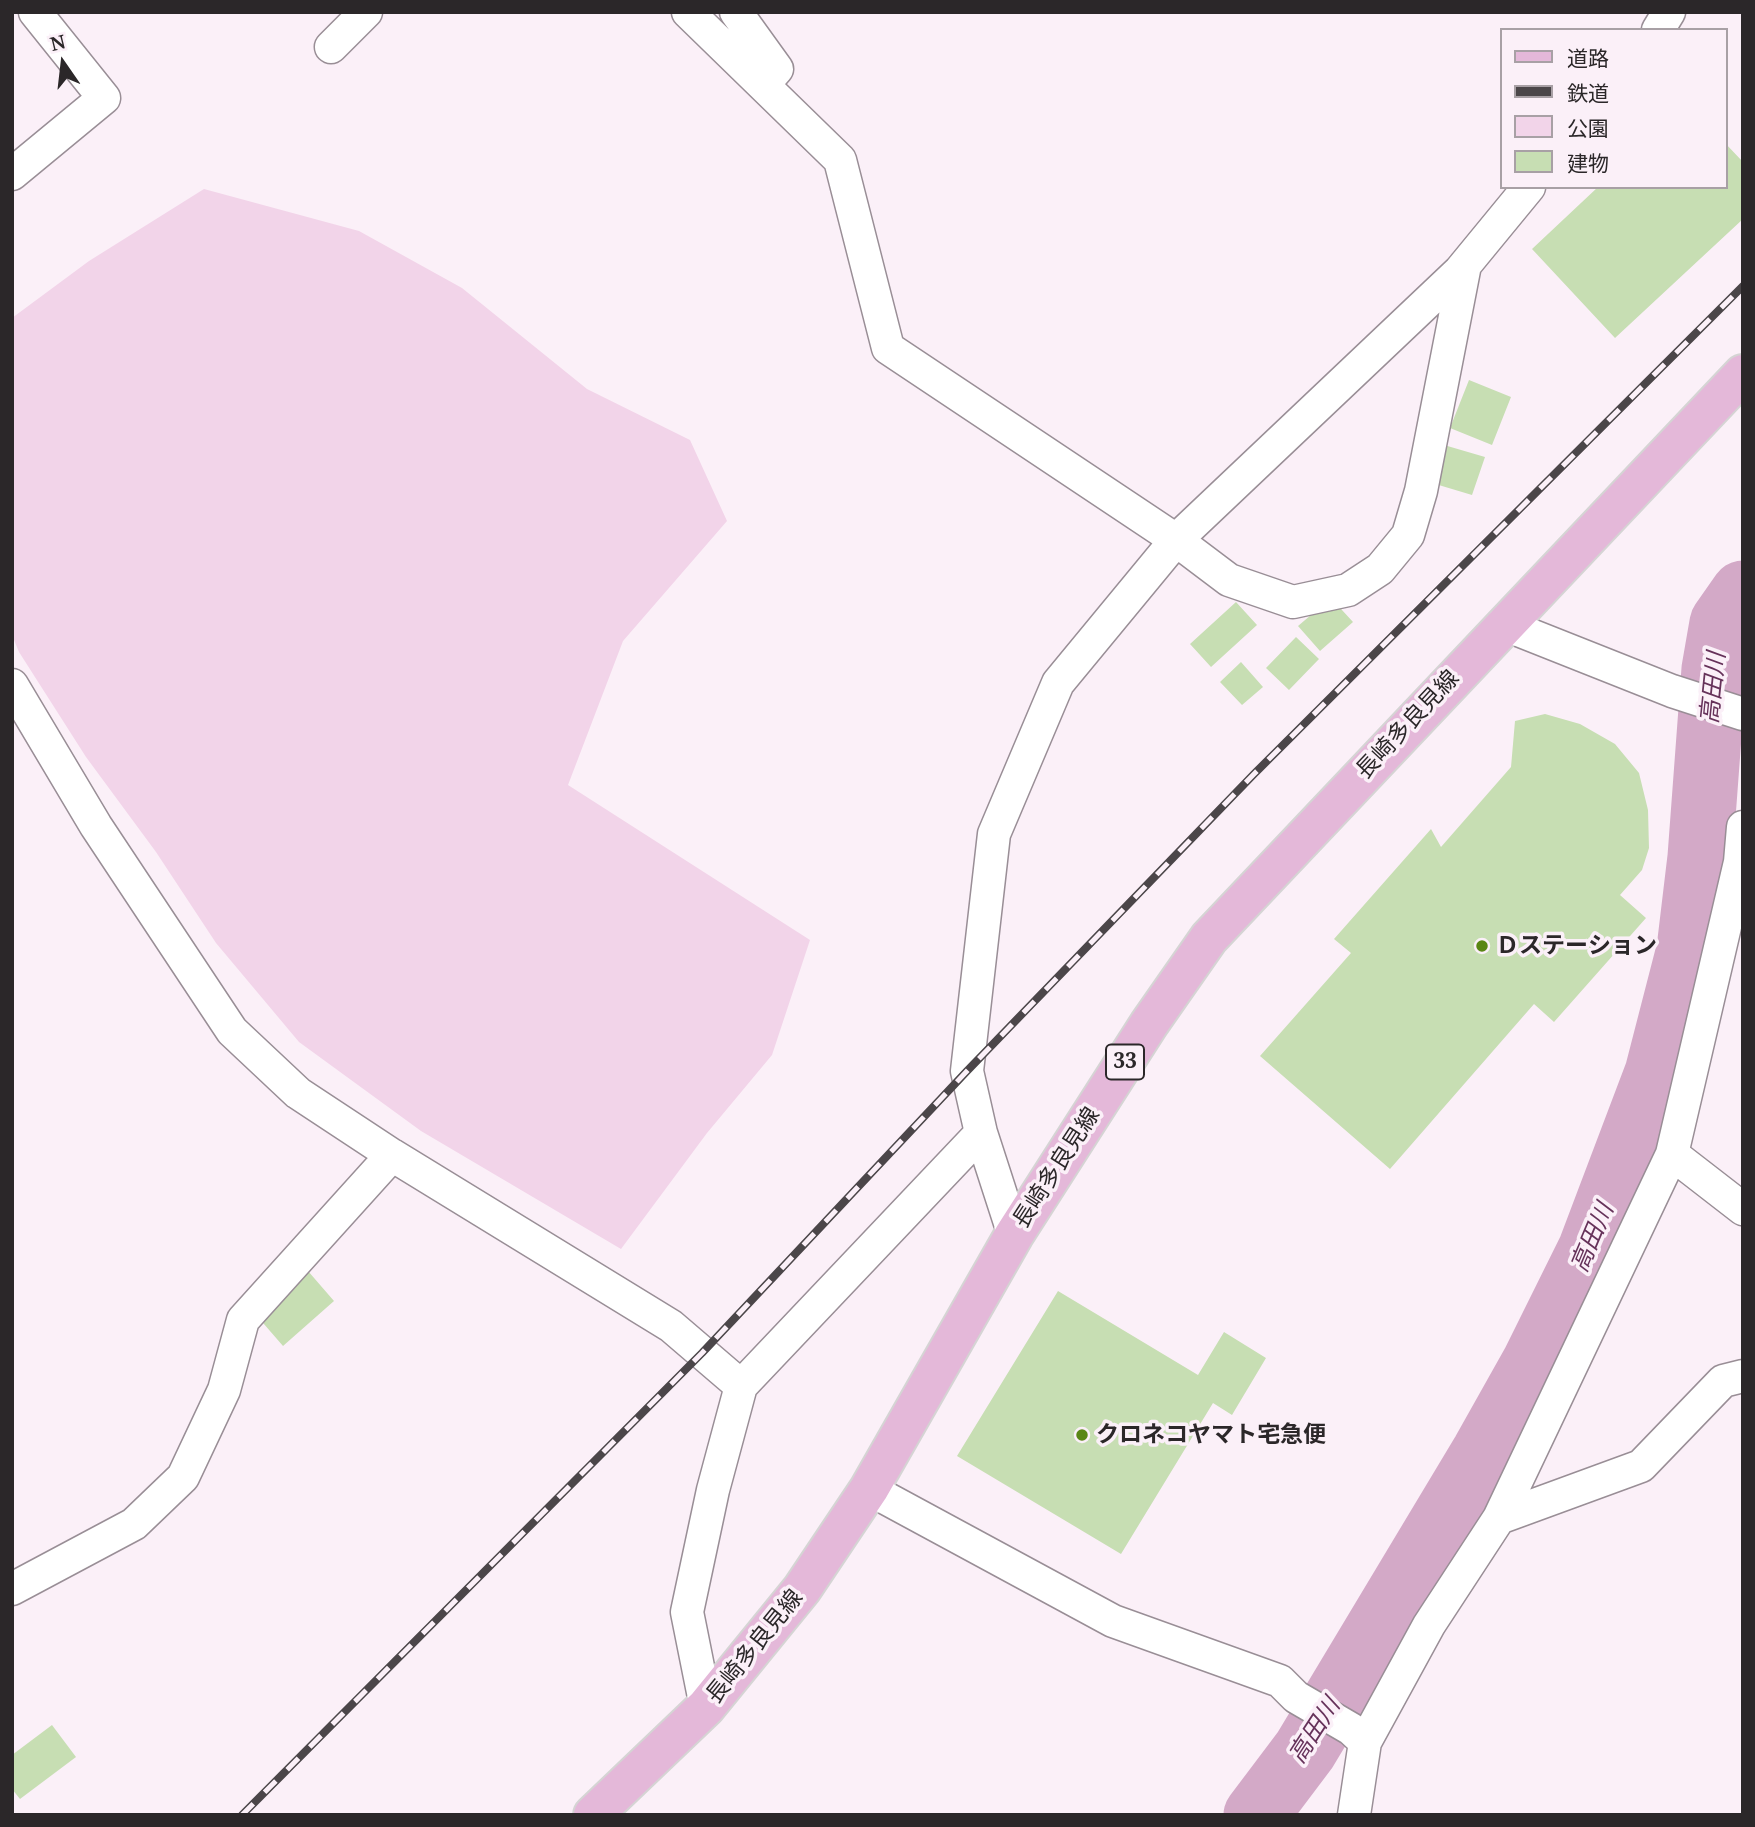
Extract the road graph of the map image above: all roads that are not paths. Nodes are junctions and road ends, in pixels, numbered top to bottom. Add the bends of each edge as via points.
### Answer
1 (36, 12) edge
2 (366, 12) edge
3 (688, 12) edge
4 (736, 12) edge
5 (1669, 12) edge
6 (1659, 28) edge
7 (331, 47) dead end
8 (763, 85) junction
9 (12, 174) edge
10 (1527, 189) edge
11 (1465, 265) junction
12 (1743, 374) edge
13 (1176, 540) junction
14 (1503, 624) junction
15 (12, 685) edge
16 (1743, 714) edge
17 (1743, 827) edge
18 (981, 1133) junction
19 (1672, 1154) junction
20 (392, 1155) junction
21 (1743, 1209) edge
22 (1014, 1235) junction
23 (1743, 1376) edge
24 (741, 1386) junction
25 (869, 1489) junction
26 (1499, 1518) junction
27 (12, 1589) edge
28 (706, 1707) junction
29 (1358, 1735) junction
30 (593, 1815) edge
31 (1354, 1815) edge

1 - 9 street via 104,98
2 - 7 street
3 - 8 street
4 - 8 street via 777,69
5 - 6 street
8 - 13 street via 840,160 888,348
10 - 11 street
11 - 13 street
11 - 13 street via 1421,491 1408,535 1380,569 1348,590 1293,602 1229,580
12 - 14 main road, 長崎多良見線 / 33
13 - 18 street via 1058,683 994,834 967,1071
14 - 16 street
14 - 22 main road, 長崎多良見線 / 33 via 1209,938
15 - 20 street via 96,826 232,1031 298,1093
17 - 19 street via 1740,862
18 - 22 street
18 - 24 street
19 - 21 street
19 - 26 street
20 - 24 street via 671,1326
20 - 27 street via 243,1320 224,1390 183,1477 134,1524
22 - 25 main road, 長崎多良見線 / 33
23 - 26 street via 1723,1381 1641,1466
24 - 28 street via 687,1612
25 - 28 main road, 長崎多良見線 / 33 via 802,1589
25 - 29 street via 1112,1621 1280,1681 1296,1697
26 - 29 street
28 - 30 main road, 長崎多良見線 / 33
29 - 31 street

